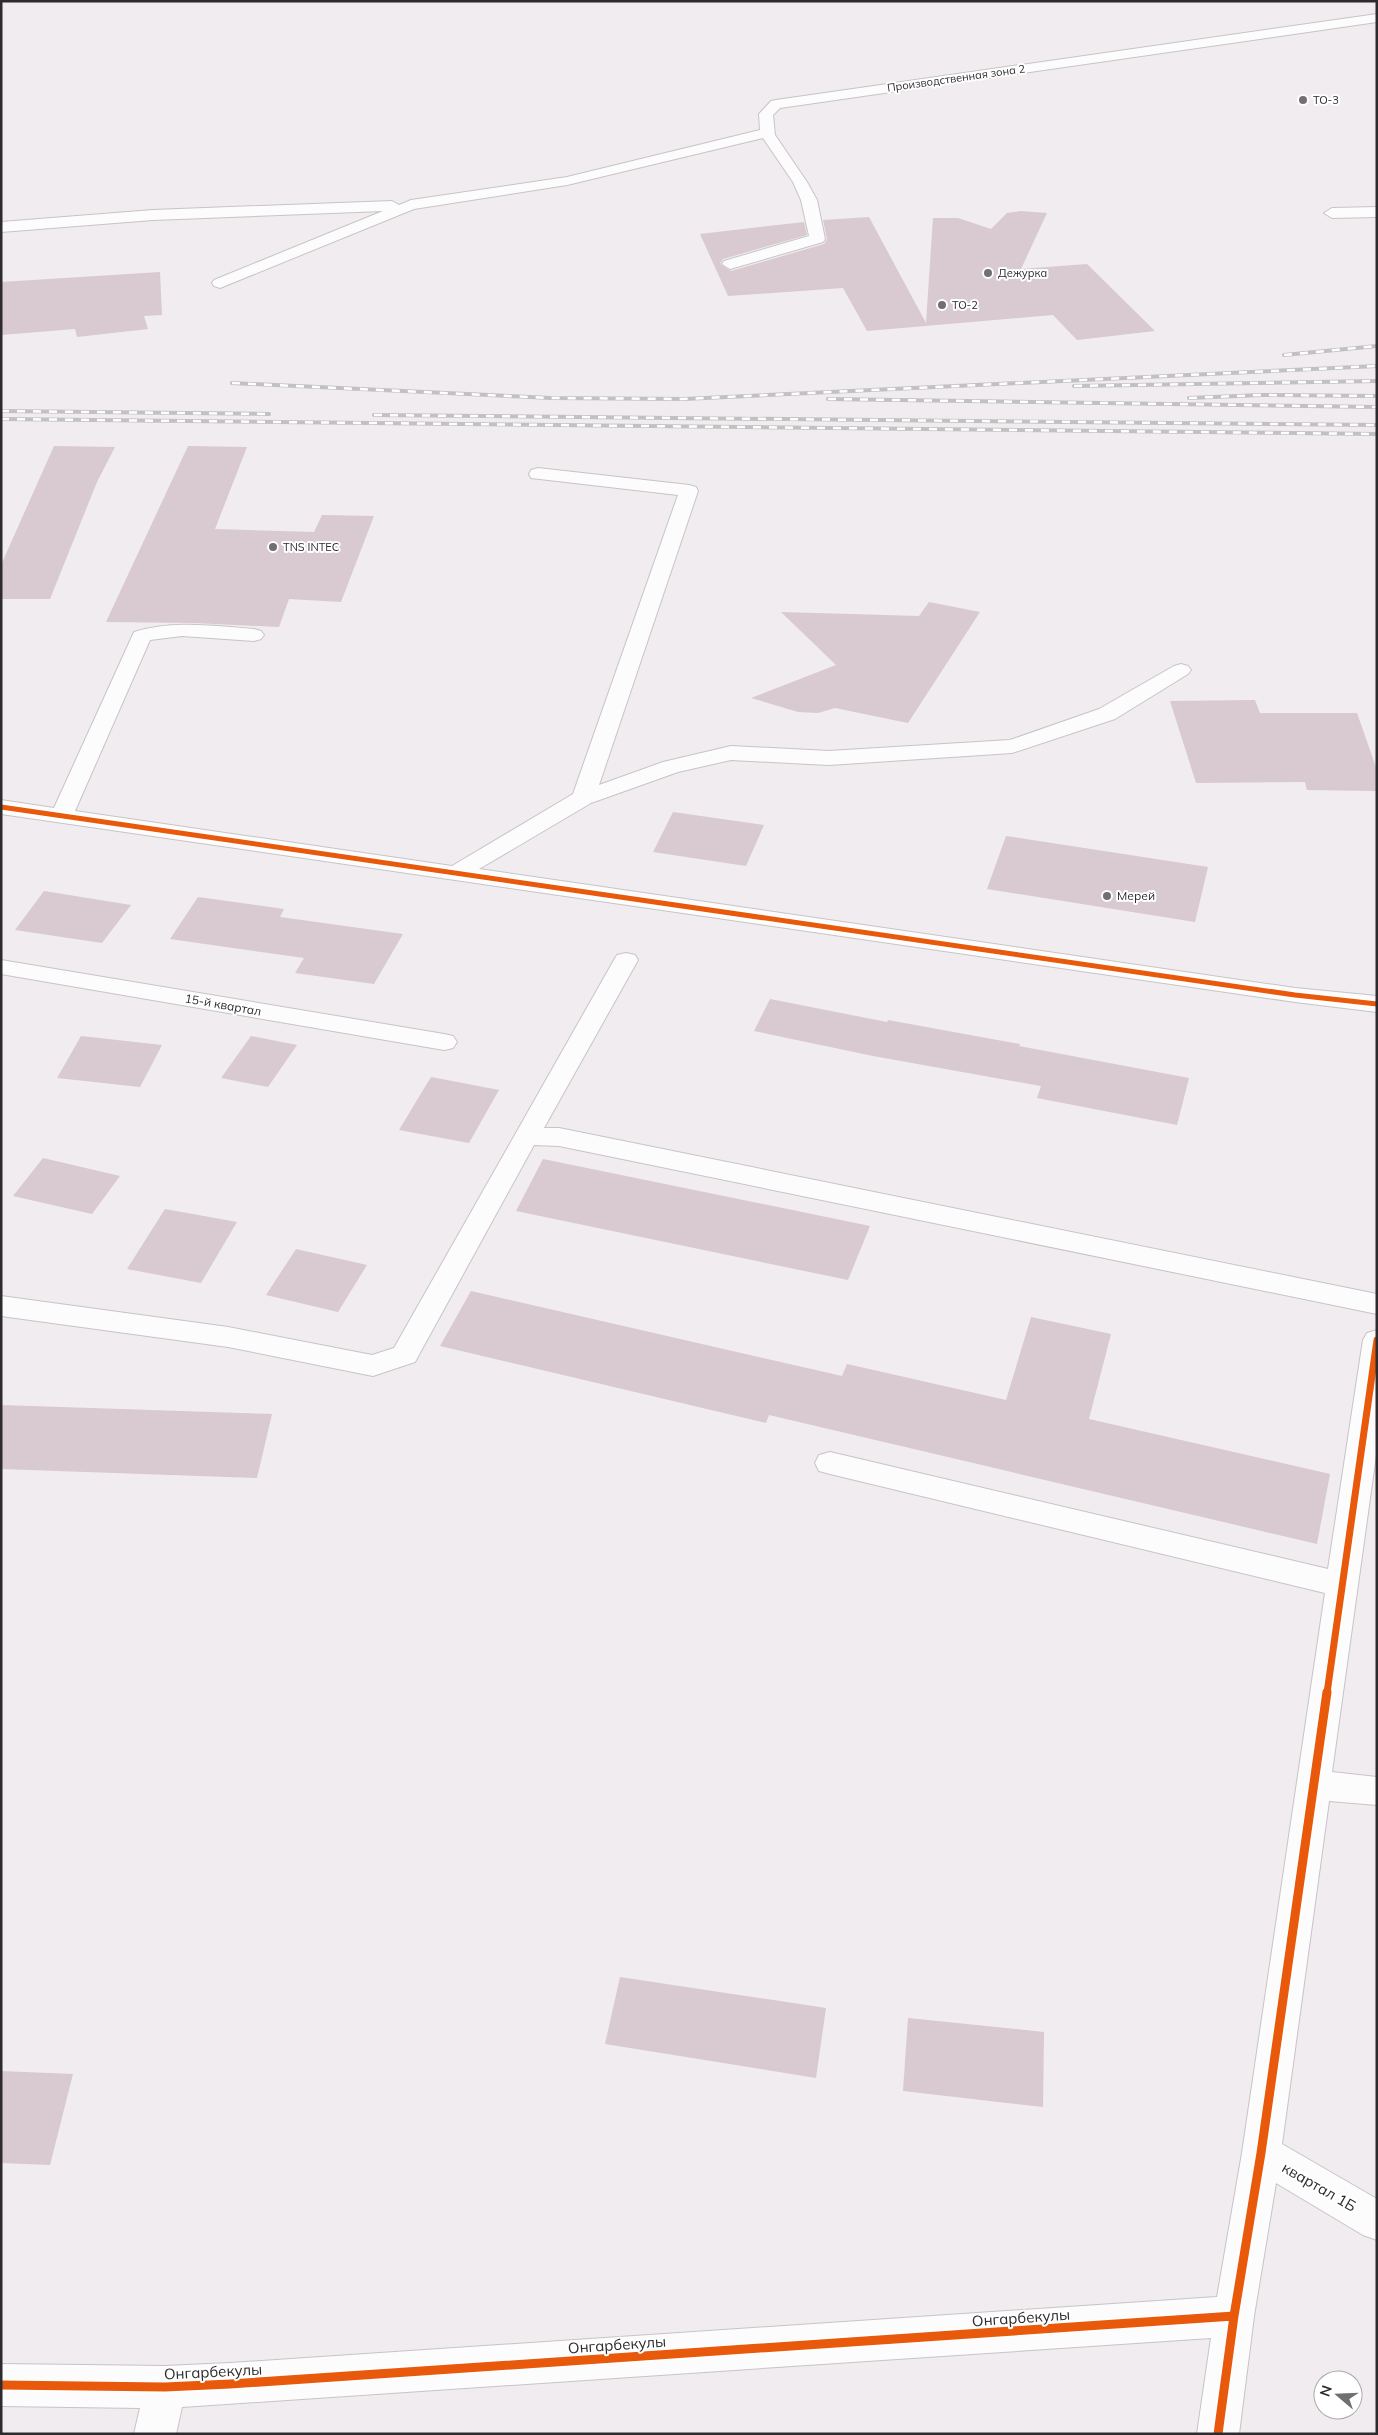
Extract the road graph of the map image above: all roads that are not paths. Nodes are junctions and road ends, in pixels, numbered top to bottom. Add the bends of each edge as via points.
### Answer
1 (1377, 18) edge
2 (768, 132) junction
3 (411, 205) junction
4 (1377, 212) edge
5 (1332, 213) dead end
6 (1, 227) edge
7 (730, 264) dead end
8 (220, 283) dead end
9 (538, 474) dead end
10 (254, 635) dead end
11 (1181, 670) dead end
12 (583, 798) junction
13 (1, 807) edge
14 (62, 816) junction
15 (456, 873) junction
16 (626, 960) dead end
17 (1, 967) edge
18 (1377, 1004) edge
19 (444, 1042) dead end
20 (526, 1136) junction
21 (1377, 1304) edge
22 (1, 1306) edge
23 (1377, 1340) edge
24 (830, 1463) dead end
25 (1342, 1585) junction
26 (1313, 1785) junction
27 (1377, 1791) edge
28 (1261, 2153) junction
29 (1377, 2221) edge
30 (1234, 2316) junction
31 (1, 2385) edge
32 (165, 2387) junction
33 (155, 2434) edge
34 (1218, 2434) edge

1 - 2 street, Производственная зона 2 via 776,104 766,114
2 - 3 street via 567,181
2 - 7 street via 809,200 817,239
3 - 6 street via 153,215
3 - 8 street
4 - 5 street
9 - 12 street via 689,491
10 - 14 street via 172,630 141,636
11 - 12 street via 1107,714 1012,746 829,758 731,753 671,767
12 - 15 street
13 - 14 street
14 - 15 street
15 - 18 street via 1294,996
16 - 20 street
17 - 19 street, 15-й квартал
20 - 21 street via 569,1139
20 - 22 street via 405,1355 373,1366 228,1337
23 - 25 street
24 - 25 street
25 - 26 street
26 - 27 street
26 - 28 street
28 - 29 street, квартал 1Б
28 - 30 street
30 - 32 street, Онгарбекулы
30 - 34 street
31 - 32 street, Онгарбекулы
32 - 33 street

